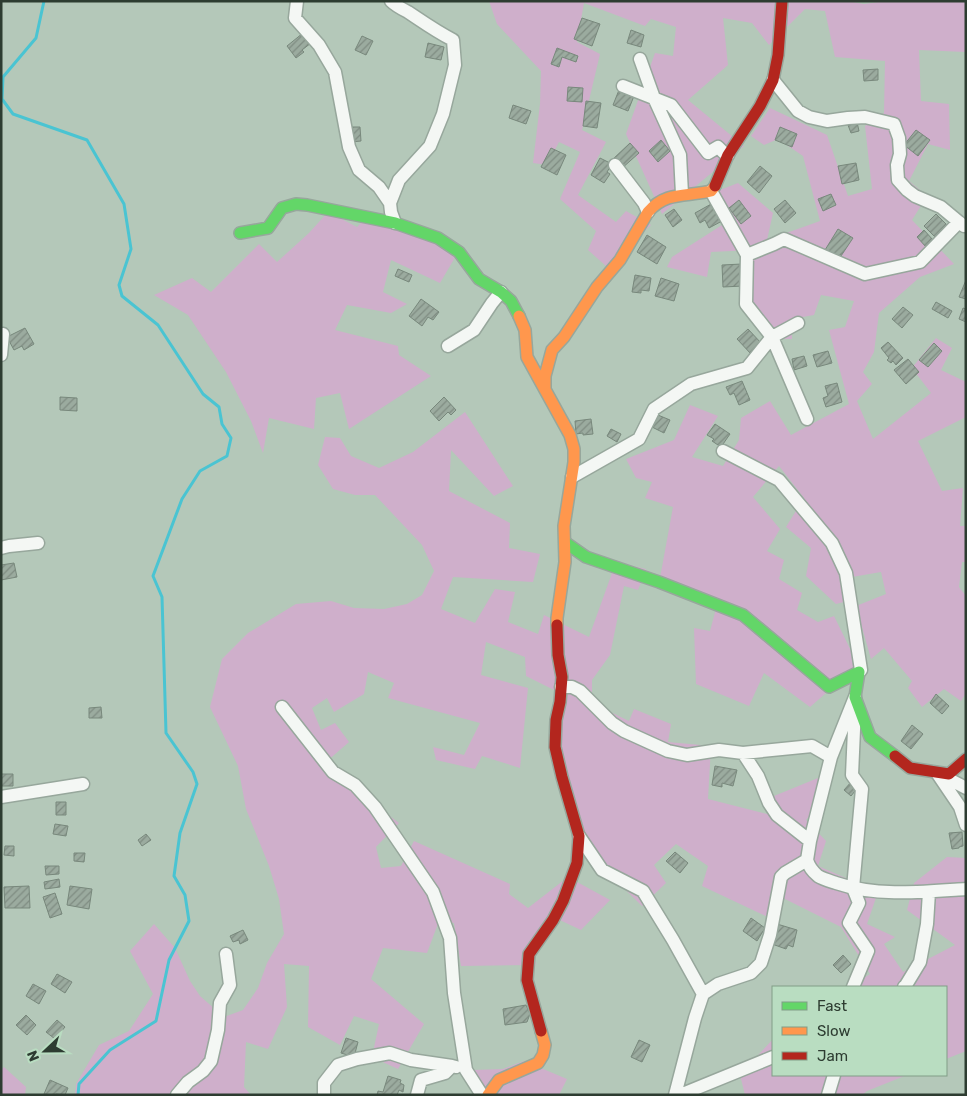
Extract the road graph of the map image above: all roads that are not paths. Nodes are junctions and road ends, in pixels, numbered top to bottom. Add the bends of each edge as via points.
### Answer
1 (297, 1) edge
2 (391, 1) edge
3 (782, 1) edge
4 (640, 59) dead end
5 (774, 80) junction
6 (622, 86) dead end
7 (654, 98) junction
8 (728, 155) junction
9 (615, 165) dead end
10 (711, 191) junction
11 (682, 194) junction
12 (390, 203) junction
13 (648, 212) junction
14 (395, 223) junction
15 (962, 224) edge
16 (240, 232) dead end
17 (748, 255) junction
18 (501, 292) junction
19 (798, 323) dead end
20 (3, 334) dead end
21 (772, 338) junction
22 (448, 346) dead end
23 (1, 355) edge
24 (545, 389) junction
25 (807, 419) dead end
26 (723, 451) dead end
27 (572, 478) junction
28 (38, 542) dead end
29 (566, 543) junction
30 (1, 548) edge
31 (859, 672) junction
32 (561, 687) junction
33 (855, 697) junction
34 (282, 707) dead end
35 (743, 753) junction
36 (830, 757) junction
37 (966, 759) edge
38 (937, 773) junction
39 (83, 784) dead end
40 (966, 788) edge
41 (1, 797) edge
42 (966, 825) edge
43 (579, 836) junction
44 (810, 841) junction
45 (807, 860) junction
46 (853, 888) junction
47 (966, 889) edge
48 (929, 892) junction
49 (226, 954) dead end
50 (853, 986) edge
51 (906, 986) edge
52 (703, 994) junction
53 (772, 1057) edge
54 (452, 1066) junction
55 (466, 1070) junction
56 (834, 1076) edge
57 (177, 1095) edge
58 (324, 1095) edge
59 (417, 1095) edge
60 (482, 1095) edge
61 (488, 1095) edge
62 (675, 1095) edge
63 (680, 1095) edge
64 (828, 1095) edge

1 - 12 street via 295,18 319,45 335,72 349,147 359,170 379,187
2 - 12 street via 453,40 455,65 443,114 430,146 399,180
3 - 5 street
4 - 7 street
5 - 8 street
5 - 15 street via 798,111 809,117 827,122 865,117 894,124 899,138 898,180 915,196 941,207
6 - 7 street
7 - 8 street via 671,105 708,153 718,147
7 - 11 street via 680,155
8 - 10 street
9 - 13 street
10 - 11 street
10 - 17 street
11 - 13 street via 661,200
12 - 14 street
13 - 24 street via 620,260 552,350 544,376
14 - 16 street via 296,204 282,208 268,228
14 - 18 street via 438,238 459,252 480,279
15 - 17 street via 920,262 865,274 784,239
17 - 21 street via 746,304
18 - 22 street via 474,330
18 - 24 street via 511,301 520,317 525,330 527,357
19 - 21 street
20 - 23 street
21 - 25 street
21 - 27 street via 747,368 690,384 654,409 639,439
24 - 27 street via 570,435 574,449
26 - 31 street via 779,480 832,543 846,573
27 - 29 street via 564,526
28 - 30 street
29 - 31 street via 586,557 743,615 829,687
29 - 32 street via 557,618
31 - 33 street
32 - 35 street via 580,691 612,723 668,751 687,755 719,750
32 - 43 street via 555,747
33 - 36 street
33 - 38 street via 870,737 910,768
33 - 46 street via 852,775 862,789
34 - 55 street via 333,772 356,785 374,807 433,892 450,938 454,993
35 - 36 street via 812,746
35 - 44 street via 777,815
36 - 44 street
37 - 38 street via 949,774
38 - 40 street
38 - 42 street via 960,806
39 - 41 street
43 - 52 street via 602,870 643,891
43 - 61 street via 577,863 563,901 529,954 526,969 545,1045 543,1055 538,1063 499,1080
44 - 45 street
45 - 46 street via 820,877
45 - 52 street via 781,877 770,935 760,964 751,973 718,984
46 - 48 street
46 - 50 street via 859,902 848,922 868,951
47 - 48 street
48 - 51 street via 920,962
49 - 57 street via 230,985 220,1003 211,1061
52 - 62 street
53 - 63 street
54 - 55 street
54 - 58 street via 390,1054 357,1059 338,1065 324,1083
54 - 59 street via 445,1073 421,1080
55 - 60 street
56 - 64 street

